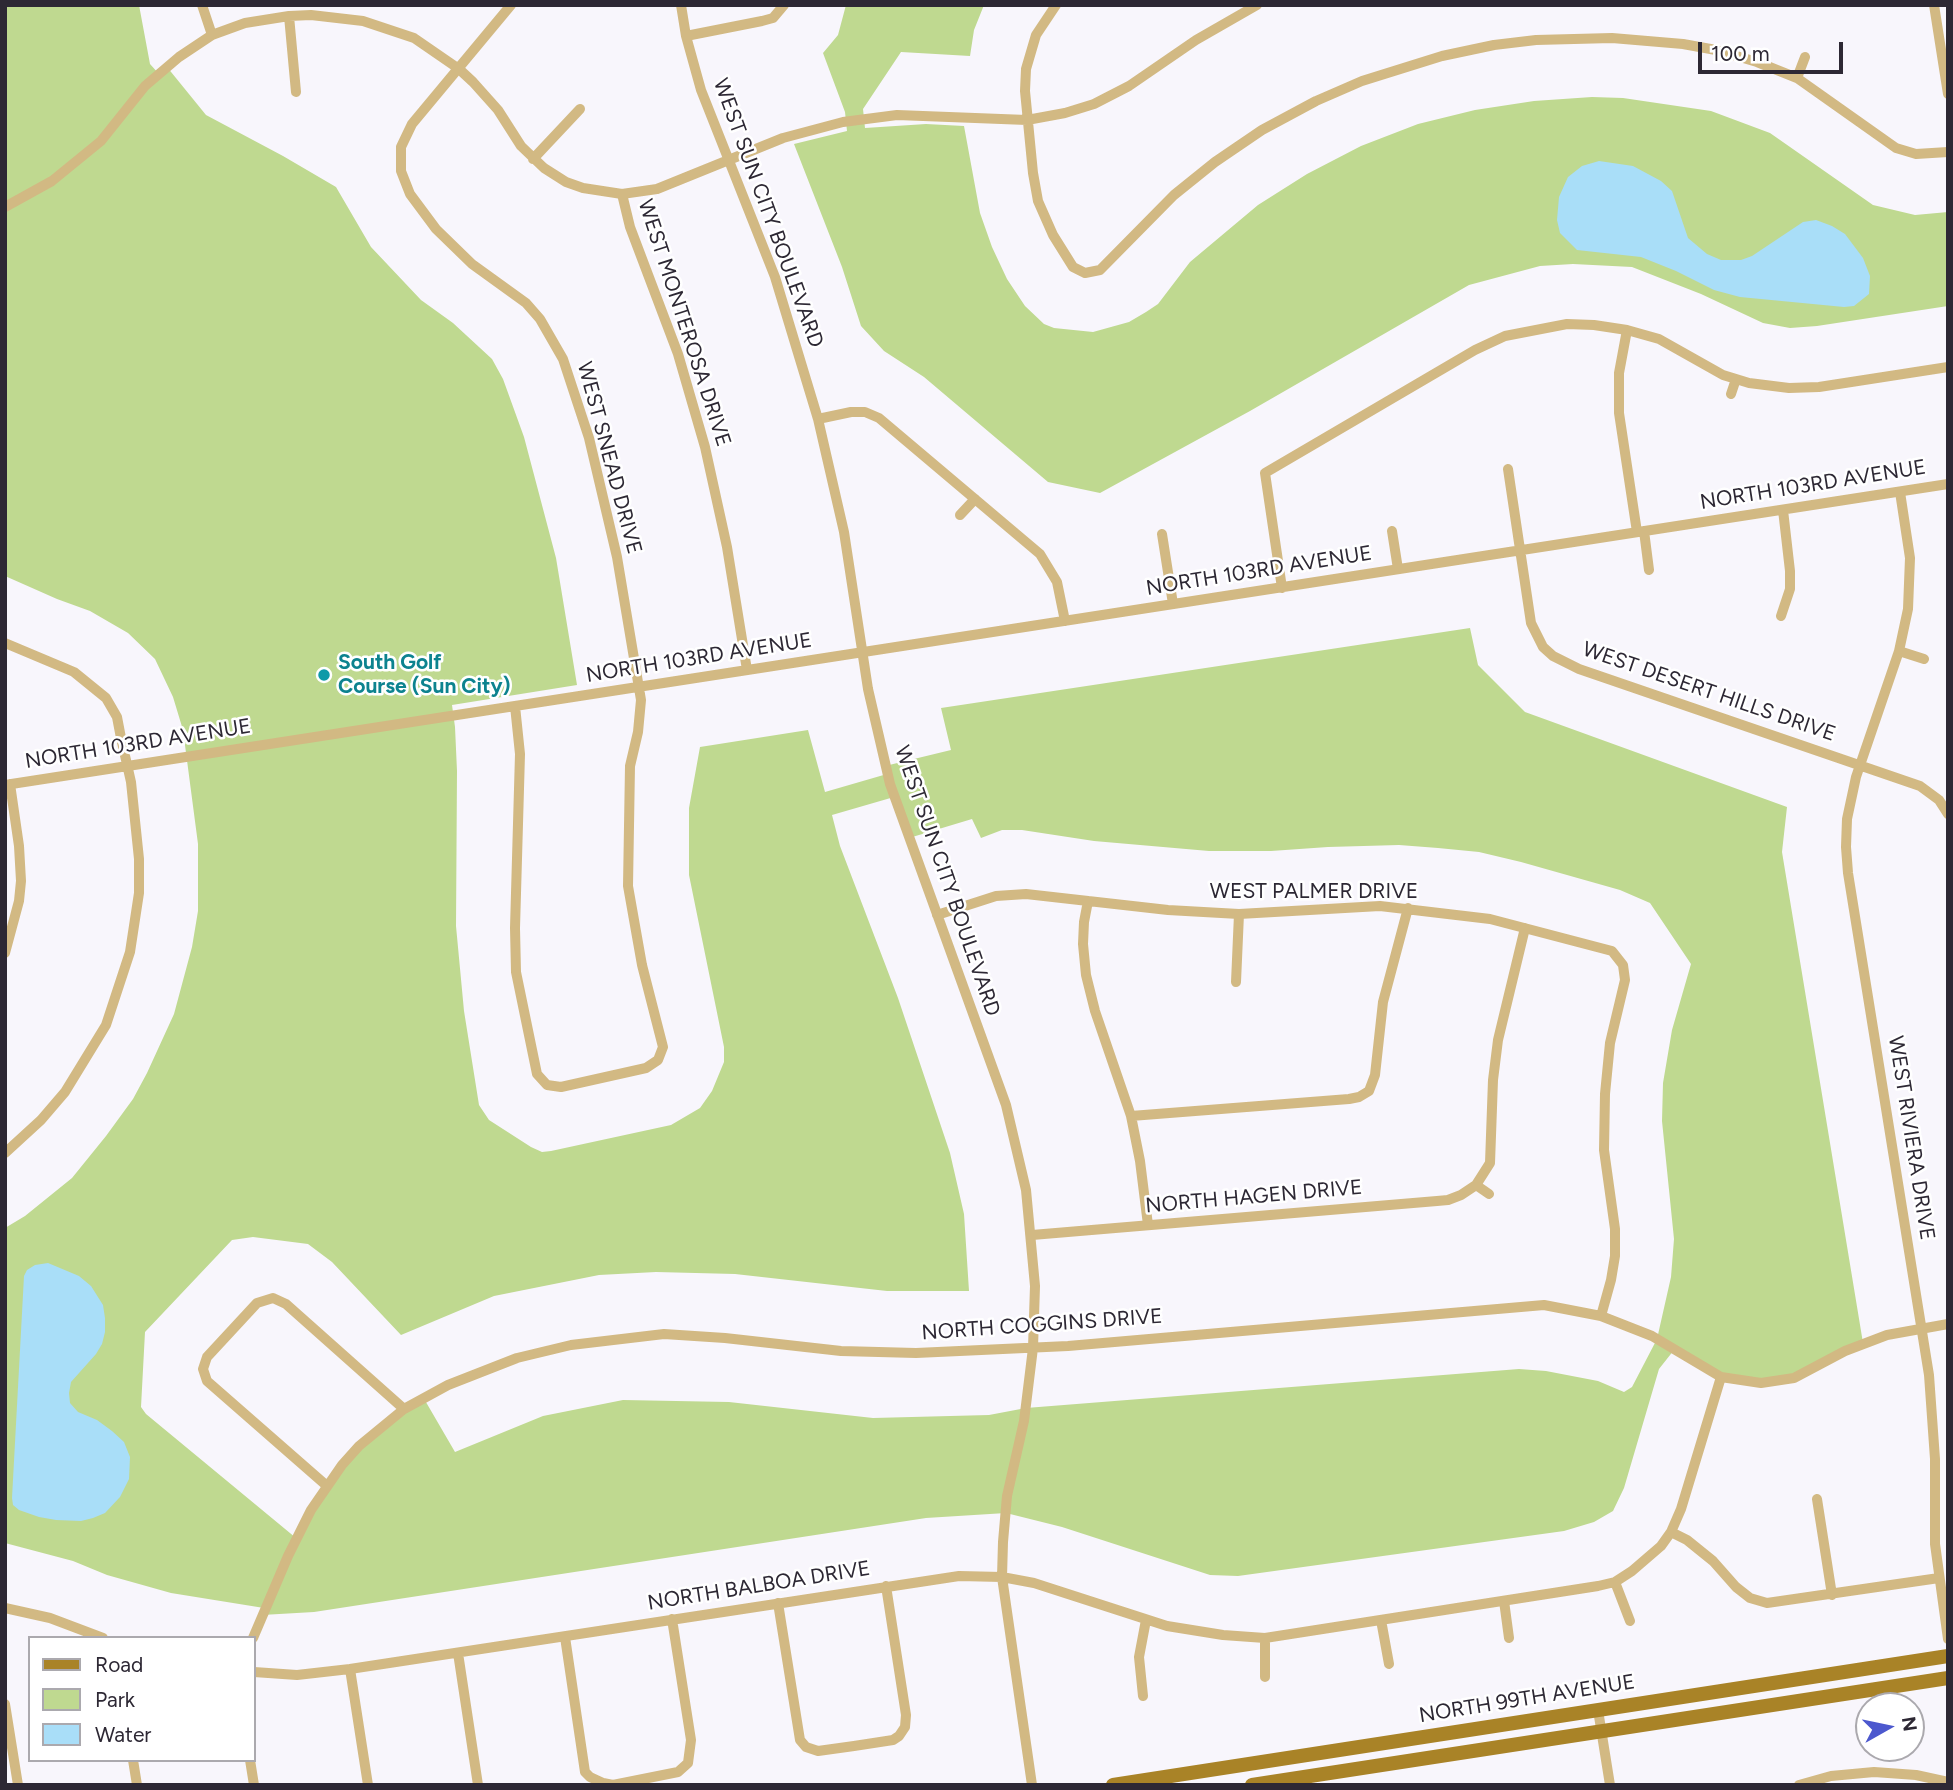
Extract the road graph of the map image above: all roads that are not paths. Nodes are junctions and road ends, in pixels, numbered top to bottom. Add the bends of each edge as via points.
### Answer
1 (202, 5) edge
2 (511, 5) edge
3 (681, 5) edge
4 (784, 5) edge
5 (1056, 5) edge
6 (1934, 5) edge
7 (1250, 7) edge
8 (311, 10) edge
9 (289, 16) junction
10 (212, 35) junction
11 (686, 36) junction
12 (1805, 57) dead end
13 (459, 69) junction
14 (1797, 78) junction
15 (296, 92) dead end
16 (1948, 94) edge
17 (580, 109) dead end
18 (1027, 120) junction
19 (1948, 152) edge
20 (533, 159) junction
21 (727, 160) junction
22 (622, 194) junction
23 (5, 207) edge
24 (1628, 330) junction
25 (1948, 367) edge
26 (1736, 379) junction
27 (1731, 394) dead end
28 (818, 419) junction
29 (1508, 469) dead end
30 (1948, 484) edge
31 (1900, 492) junction
32 (975, 499) junction
33 (1783, 510) junction
34 (960, 515) dead end
35 (1392, 531) dead end
36 (1640, 532) junction
37 (1162, 534) dead end
38 (1520, 550) junction
39 (1398, 569) junction
40 (1649, 570) dead end
41 (1282, 588) junction
42 (1173, 604) junction
43 (1781, 616) dead end
44 (1065, 621) junction
45 (5, 643) edge
46 (1899, 651) junction
47 (863, 652) junction
48 (1924, 659) dead end
49 (747, 670) junction
50 (639, 687) junction
51 (514, 706) junction
52 (1860, 764) junction
53 (127, 766) junction
54 (8, 784) edge
55 (1948, 814) edge
56 (1088, 901) junction
57 (1408, 908) junction
58 (1239, 914) junction
59 (937, 915) junction
60 (1525, 928) junction
61 (5, 953) edge
62 (1237, 982) dead end
63 (1131, 1116) junction
64 (5, 1153) edge
65 (1476, 1185) junction
66 (1489, 1194) dead end
67 (1148, 1225) junction
68 (1032, 1235) junction
69 (1601, 1316) junction
70 (1948, 1324) edge
71 (1922, 1328) junction
72 (1033, 1348) junction
73 (1721, 1377) junction
74 (404, 1409) junction
75 (327, 1486) junction
76 (1817, 1499) dead end
77 (1671, 1532) junction
78 (1002, 1577) junction
79 (1939, 1578) junction
80 (1615, 1582) junction
81 (886, 1586) junction
82 (1832, 1595) junction
83 (1504, 1601) junction
84 (778, 1603) junction
85 (5, 1608) edge
86 (671, 1619) junction
87 (1146, 1620) junction
88 (1381, 1620) junction
89 (1630, 1621) dead end
90 (98, 1636) edge
91 (254, 1636) edge
92 (565, 1637) junction
93 (1265, 1638) junction
94 (1509, 1638) dead end
95 (1948, 1639) edge
96 (458, 1653) junction
97 (1948, 1656) edge
98 (1389, 1664) dead end
99 (350, 1670) junction
100 (256, 1672) edge
101 (1265, 1677) dead end
102 (1948, 1678) edge
103 (1143, 1696) dead end
104 (5, 1704) edge
105 (1598, 1710) junction
106 (1600, 1731) junction
107 (133, 1762) edge
108 (250, 1762) edge
109 (1948, 1782) edge
110 (1117, 1784) edge
111 (18, 1785) edge
112 (137, 1785) edge
113 (254, 1785) edge
114 (368, 1785) edge
115 (478, 1785) edge
116 (1032, 1785) edge
117 (1252, 1785) edge
118 (1610, 1785) edge
119 (1799, 1785) edge

1 - 10 street
2 - 13 street, WEST SNEAD DRIVE
3 - 11 street, WEST SUN CITY BOULEVARD
4 - 11 street via 773,18
5 - 18 street via 1030,51
6 - 16 street
7 - 18 street via 1108,97 1065,113
8 - 9 street
8 - 13 street via 414,38
9 - 10 street via 246,23
9 - 15 street
10 - 23 street via 145,86 101,141 78,161
11 - 21 street, WEST SUN CITY BOULEVARD
12 - 14 street
13 - 20 street via 498,110
13 - 50 street, WEST SNEAD DRIVE via 405,135 401,171 410,194 436,229 472,264 526,303 563,359 607,507
14 - 18 street via 1716,50 1632,39 1536,40 1442,56 1351,86 1262,130 1174,195 1104,266 1091,273 1073,267 1044,217 1032,173
14 - 19 street via 1896,148 1916,154
17 - 20 street
18 - 21 street via 881,116 799,133
20 - 22 street via 566,182
21 - 22 street via 657,190
21 - 28 street, WEST SUN CITY BOULEVARD via 775,277
22 - 49 street, WEST MONTEROSA DRIVE via 705,446
24 - 26 street via 1659,339
24 - 36 street via 1618,391 1620,426
24 - 41 street via 1567,324 1505,335 1265,473
25 - 26 street via 1819,387 1769,386
26 - 27 street
28 - 32 street via 851,412 879,418
28 - 47 street, WEST SUN CITY BOULEVARD via 844,532
29 - 38 street, WEST DESERT HILLS DRIVE
30 - 31 street, NORTH 103RD AVENUE
31 - 33 street, NORTH 103RD AVENUE
31 - 46 street, WEST RIVIERA DRIVE via 1910,593
32 - 34 street
32 - 44 street via 1040,554 1057,582
33 - 36 street, NORTH 103RD AVENUE
33 - 43 street via 1790,589
35 - 39 street, NORTH 103RD AVENUE
36 - 38 street, NORTH 103RD AVENUE
36 - 40 street
37 - 42 street
38 - 39 street, NORTH 103RD AVENUE
38 - 52 street, WEST DESERT HILLS DRIVE via 1531,623 1553,656 1579,669
39 - 41 street, NORTH 103RD AVENUE
41 - 42 street, NORTH 103RD AVENUE
42 - 44 street, NORTH 103RD AVENUE
44 - 47 street, NORTH 103RD AVENUE
45 - 53 street via 74,672 106,698 117,717
46 - 48 street
46 - 52 street, WEST RIVIERA DRIVE
47 - 49 street, NORTH 103RD AVENUE
47 - 59 street, WEST SUN CITY BOULEVARD via 890,783
49 - 50 street, NORTH 103RD AVENUE
50 - 51 street, NORTH 103RD AVENUE
50 - 51 street, WEST SNEAD DRIVE via 640,717 630,766 628,886 663,1047 652,1066 561,1087 547,1085 537,1074 516,972 520,754
51 - 53 street, NORTH 103RD AVENUE
52 - 55 street, WEST DESERT HILLS DRIVE via 1920,786 1939,800
52 - 71 street, WEST RIVIERA DRIVE via 1847,819 1848,873
53 - 54 street, NORTH 103RD AVENUE
53 - 64 street via 137,829 139,893 122,981 106,1025 65,1092
54 - 61 street via 20,881
56 - 58 street, WEST PALMER DRIVE
56 - 59 street, WEST PALMER DRIVE via 1026,894 996,896
56 - 63 street via 1083,944 1086,975
57 - 58 street, WEST PALMER DRIVE
57 - 60 street, WEST PALMER DRIVE
57 - 63 street via 1386,992 1375,1074 1368,1091 1349,1099
58 - 62 street
59 - 68 street, WEST SUN CITY BOULEVARD via 1006,1105
60 - 65 street via 1498,1041 1490,1163
60 - 69 street, WEST PALMER DRIVE via 1612,951 1623,965 1625,980 1610,1042 1605,1094 1604,1150 1615,1256
63 - 67 street
65 - 66 street
65 - 67 street, NORTH HAGEN DRIVE via 1448,1200
67 - 68 street, NORTH HAGEN DRIVE
68 - 72 street, WEST SUN CITY BOULEVARD
69 - 72 street, NORTH COGGINS DRIVE via 1544,1305 1519,1306
69 - 73 street, NORTH COGGINS DRIVE via 1652,1336
70 - 71 street, NORTH COGGINS DRIVE
71 - 73 street, NORTH COGGINS DRIVE via 1863,1343 1794,1378 1761,1383
71 - 79 street, WEST RIVIERA DRIVE via 1932,1407
72 - 74 street, NORTH COGGINS DRIVE via 886,1353 691,1335 632,1336 517,1358 448,1385
72 - 78 street, WEST SUN CITY BOULEVARD via 1024,1421 1007,1496
73 - 77 street, NORTH BALBOA DRIVE
74 - 75 street, NORTH COGGINS DRIVE via 359,1446
74 - 75 street via 286,1304 273,1298 257,1303 207,1357 203,1369 207,1381
75 - 91 street, NORTH COGGINS DRIVE via 296,1539
76 - 82 street
77 - 80 street, NORTH BALBOA DRIVE via 1647,1559
77 - 82 street via 1688,1540 1750,1598 1767,1603
78 - 81 street, NORTH BALBOA DRIVE via 959,1576
78 - 87 street, NORTH BALBOA DRIVE
78 - 116 street, WEST SUN CITY BOULEVARD
79 - 82 street
79 - 95 street, WEST RIVIERA DRIVE
80 - 83 street, NORTH BALBOA DRIVE
80 - 89 street
81 - 84 street, NORTH BALBOA DRIVE
81 - 84 street via 905,1727 892,1740 854,1746 818,1751 800,1740
83 - 88 street, NORTH BALBOA DRIVE
83 - 94 street
84 - 86 street, NORTH BALBOA DRIVE
85 - 90 street
86 - 92 street, NORTH BALBOA DRIVE
86 - 92 street via 692,1752 685,1769 613,1785 585,1772
87 - 93 street, NORTH BALBOA DRIVE via 1188,1630
87 - 103 street via 1139,1657
88 - 93 street, NORTH BALBOA DRIVE
88 - 98 street
92 - 96 street, NORTH BALBOA DRIVE
93 - 101 street
96 - 99 street, NORTH BALBOA DRIVE
96 - 115 street
97 - 105 main road, NORTH 99TH AVENUE
99 - 100 street, NORTH BALBOA DRIVE via 297,1675
99 - 114 street
102 - 106 main road, NORTH 99TH AVENUE
104 - 111 street
105 - 106 street
105 - 110 main road, NORTH 99TH AVENUE
106 - 117 main road, NORTH 99TH AVENUE
106 - 118 street
107 - 112 street
108 - 113 street
109 - 119 street via 1916,1774 1874,1772

